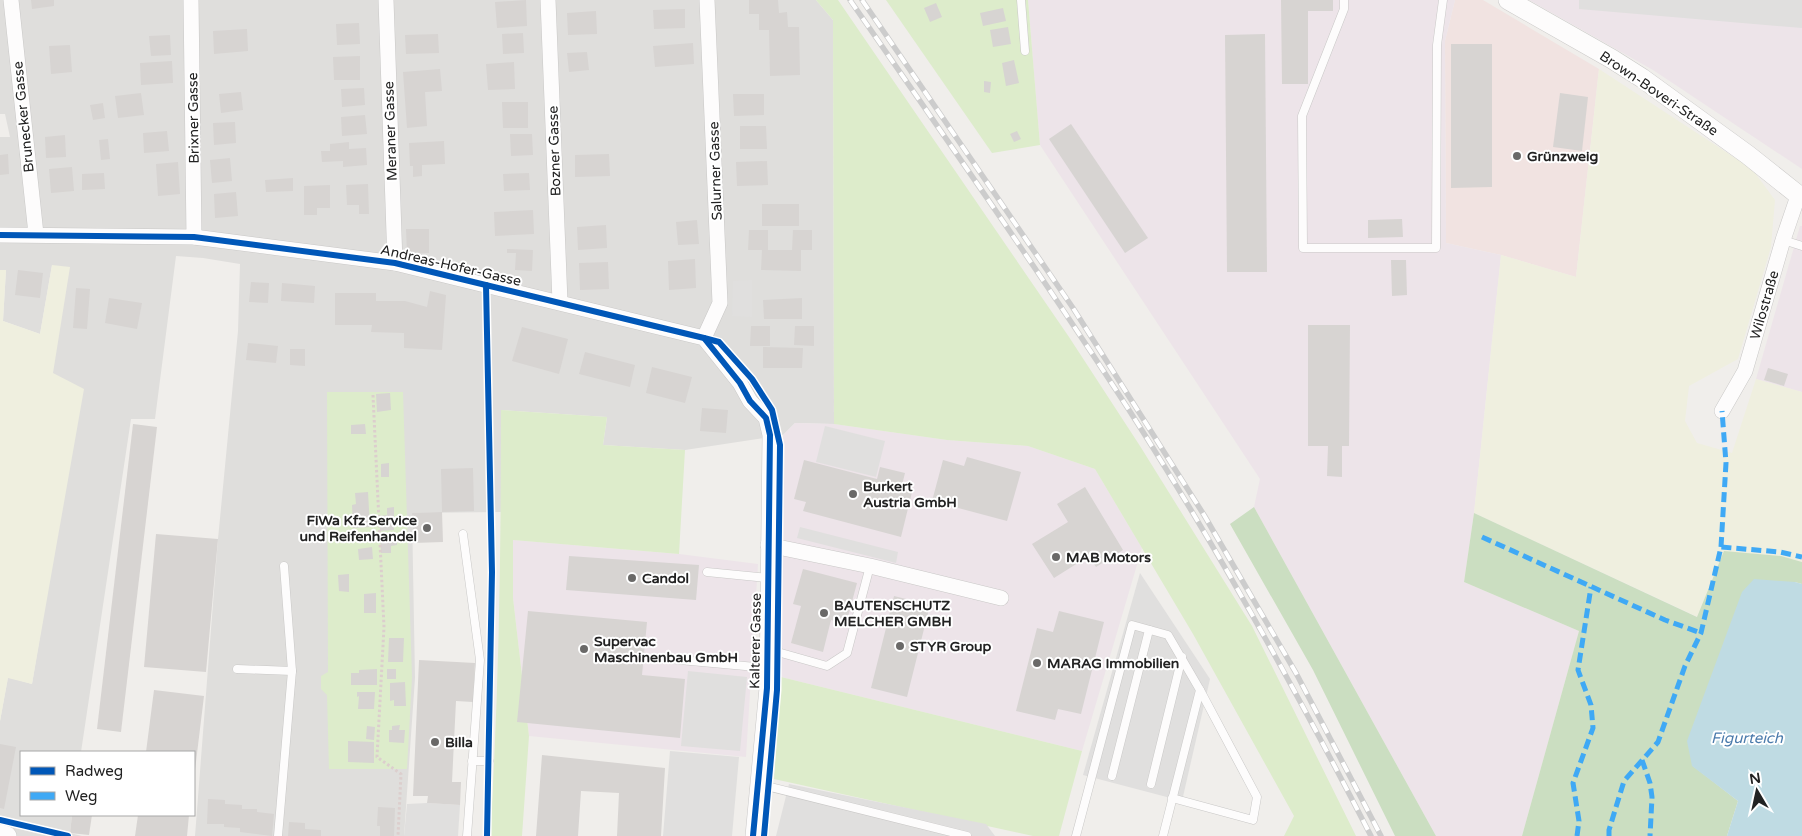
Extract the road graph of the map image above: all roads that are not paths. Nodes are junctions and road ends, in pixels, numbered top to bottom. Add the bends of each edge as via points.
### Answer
1 (11, 0) edge
2 (191, 0) edge
3 (386, 0) edge
4 (548, 0) edge
5 (707, 0) edge
6 (1021, 0) edge
7 (1344, 0) edge
8 (1443, 0) edge
9 (1508, 0) edge
10 (1025, 51) dead end
11 (1800, 197) edge
12 (36, 234) junction
13 (0, 235) edge
14 (194, 237) junction
15 (1783, 240) junction
16 (1802, 246) edge
17 (394, 262) junction
18 (560, 302) junction
19 (704, 338) junction
20 (1722, 411) dead end
21 (463, 534) dead end
22 (768, 545) junction
23 (284, 566) dead end
24 (870, 566) junction
25 (707, 572) dead end
26 (768, 578) junction
27 (1001, 598) dead end
28 (1149, 630) junction
29 (767, 649) junction
30 (1182, 657) junction
31 (658, 658) dead end
32 (767, 668) junction
33 (237, 669) dead end
34 (292, 671) junction
35 (1200, 690) junction
36 (472, 761) junction
37 (489, 761) dead end
38 (1112, 776) dead end
39 (758, 784) junction
40 (1151, 784) dead end
41 (1172, 798) junction
42 (0, 834) edge
43 (7, 836) edge
44 (278, 836) edge
45 (467, 836) edge
46 (753, 836) edge
47 (967, 836) edge
48 (1076, 836) edge
49 (1163, 836) edge

1 - 12 street, Brunecker Gasse
2 - 14 street, Brixner Gasse
3 - 17 street, Meraner Gasse
4 - 18 street, Bozner Gasse
5 - 19 street, Salurner Gasse via 720,303
6 - 10 lane
7 - 8 lane via 1344,10 1302,116 1303,248 1436,248 1437,45
9 - 11 street, Brown-Boveri-Straße via 1642,78
11 - 15 street, Wilostraße
12 - 13 street, Andreas-Hofer-Gasse
12 - 14 street, Andreas-Hofer-Gasse
14 - 17 street, Andreas-Hofer-Gasse
15 - 16 lane
15 - 20 street, Wilostraße via 1745,371
17 - 18 street, Andreas-Hofer-Gasse
18 - 19 street, Andreas-Hofer-Gasse
19 - 22 street, Kalterer Gasse via 766,418 770,445
21 - 36 lane via 480,660
22 - 24 street
22 - 26 street, Kalterer Gasse
23 - 34 lane
24 - 27 street
24 - 29 lane via 847,653 827,666
25 - 26 lane
26 - 29 street, Kalterer Gasse
28 - 30 lane via 1168,635
28 - 38 lane
28 - 48 lane via 1132,625
29 - 32 street, Kalterer Gasse
30 - 35 lane
30 - 40 lane
31 - 32 lane
32 - 39 street, Kalterer Gasse
33 - 34 lane
34 - 44 lane
35 - 41 lane
35 - 41 lane via 1256,797 1253,820
36 - 37 lane
36 - 45 lane
39 - 46 street, Kalterer Gasse
39 - 47 lane
41 - 49 lane
42 - 43 street

